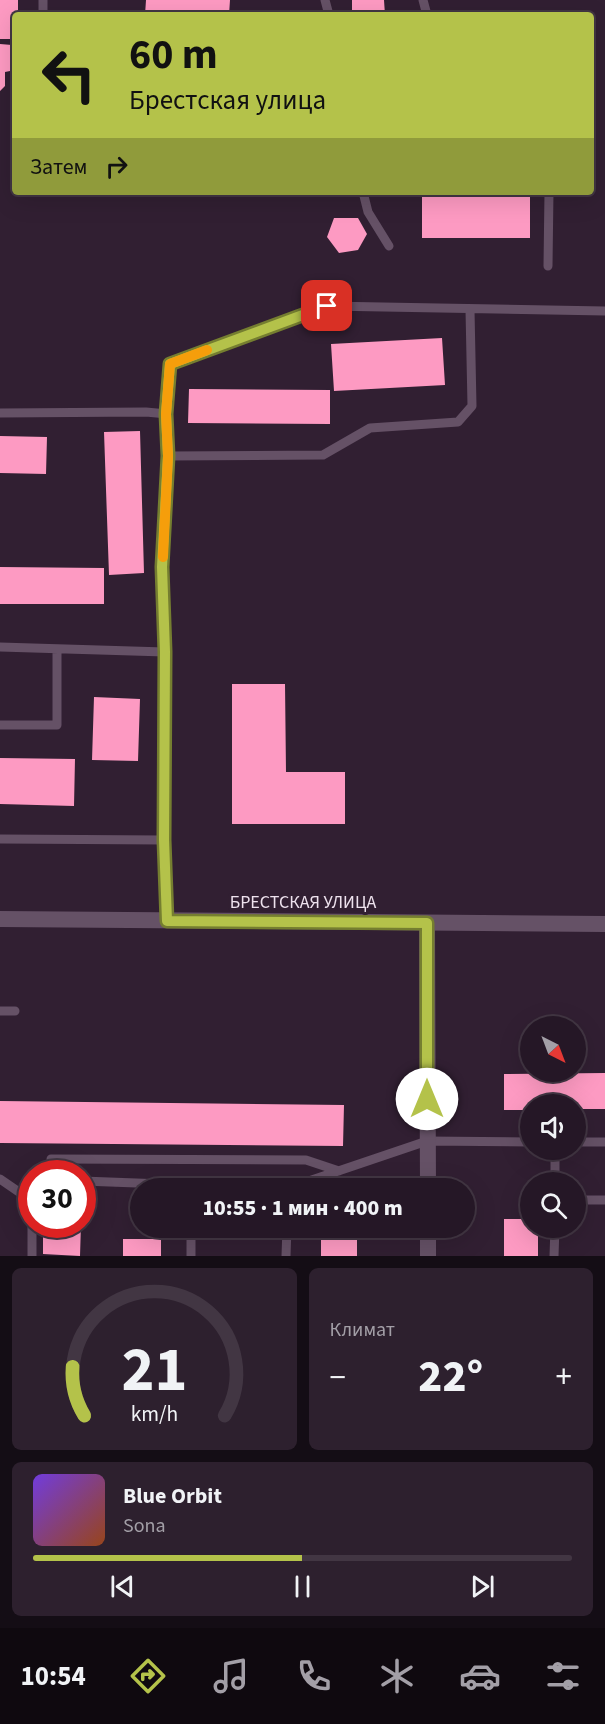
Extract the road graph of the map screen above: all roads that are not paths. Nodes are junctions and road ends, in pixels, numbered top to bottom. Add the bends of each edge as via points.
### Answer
1 (364, 195) edge
2 (549, 195) edge
3 (389, 246) dead end
4 (548, 266) dead end
5 (470, 310) junction
6 (605, 311) edge
7 (0, 412) edge
8 (166, 414) junction
9 (168, 456) junction
10 (0, 647) edge
11 (57, 650) junction
12 (165, 652) junction
13 (0, 725) edge
14 (0, 839) edge
15 (164, 840) junction
16 (0, 920) edge
17 (167, 921) junction
18 (427, 923) junction
19 (605, 924) edge
20 (0, 1011) edge
21 (15, 1011) dead end
22 (427, 1141) junction
23 (520, 1142) edge
24 (586, 1142) edge
25 (605, 1142) edge
26 (51, 1159) dead end
27 (339, 1170) junction
28 (315, 1178) edge
29 (428, 1178) edge
30 (0, 1179) edge
31 (96, 1182) edge
32 (130, 1183) edge
33 (18, 1191) edge
34 (586, 1200) edge
35 (605, 1200) edge
36 (32, 1238) edge
37 (191, 1238) edge
38 (287, 1238) edge
39 (428, 1238) edge
40 (555, 1238) edge
41 (32, 1256) edge
42 (191, 1256) edge
43 (286, 1256) edge
44 (428, 1256) edge
45 (554, 1256) edge

1 - 3 lane via 368,212
2 - 4 lane
5 - 6 lane
5 - 8 lane via 327,306 170,364
5 - 9 lane via 472,406 458,422 370,428 323,455
7 - 8 lane
8 - 9 lane
9 - 12 lane via 162,567
10 - 11 lane
11 - 12 lane
11 - 13 lane via 57,725
12 - 15 lane
14 - 15 lane
15 - 17 lane
16 - 17 street, БРЕСТСКАЯ УЛИЦА
17 - 18 street, БРЕСТСКАЯ УЛИЦА
18 - 19 street, БРЕСТСКАЯ УЛИЦА
18 - 22 street
20 - 21 lane
22 - 23 lane
22 - 27 lane
22 - 29 street
24 - 25 lane
26 - 27 lane via 306,1160
27 - 28 lane
30 - 33 lane
31 - 32 lane
34 - 35 lane
36 - 41 lane
37 - 42 lane
38 - 43 lane
39 - 44 street
40 - 45 lane

